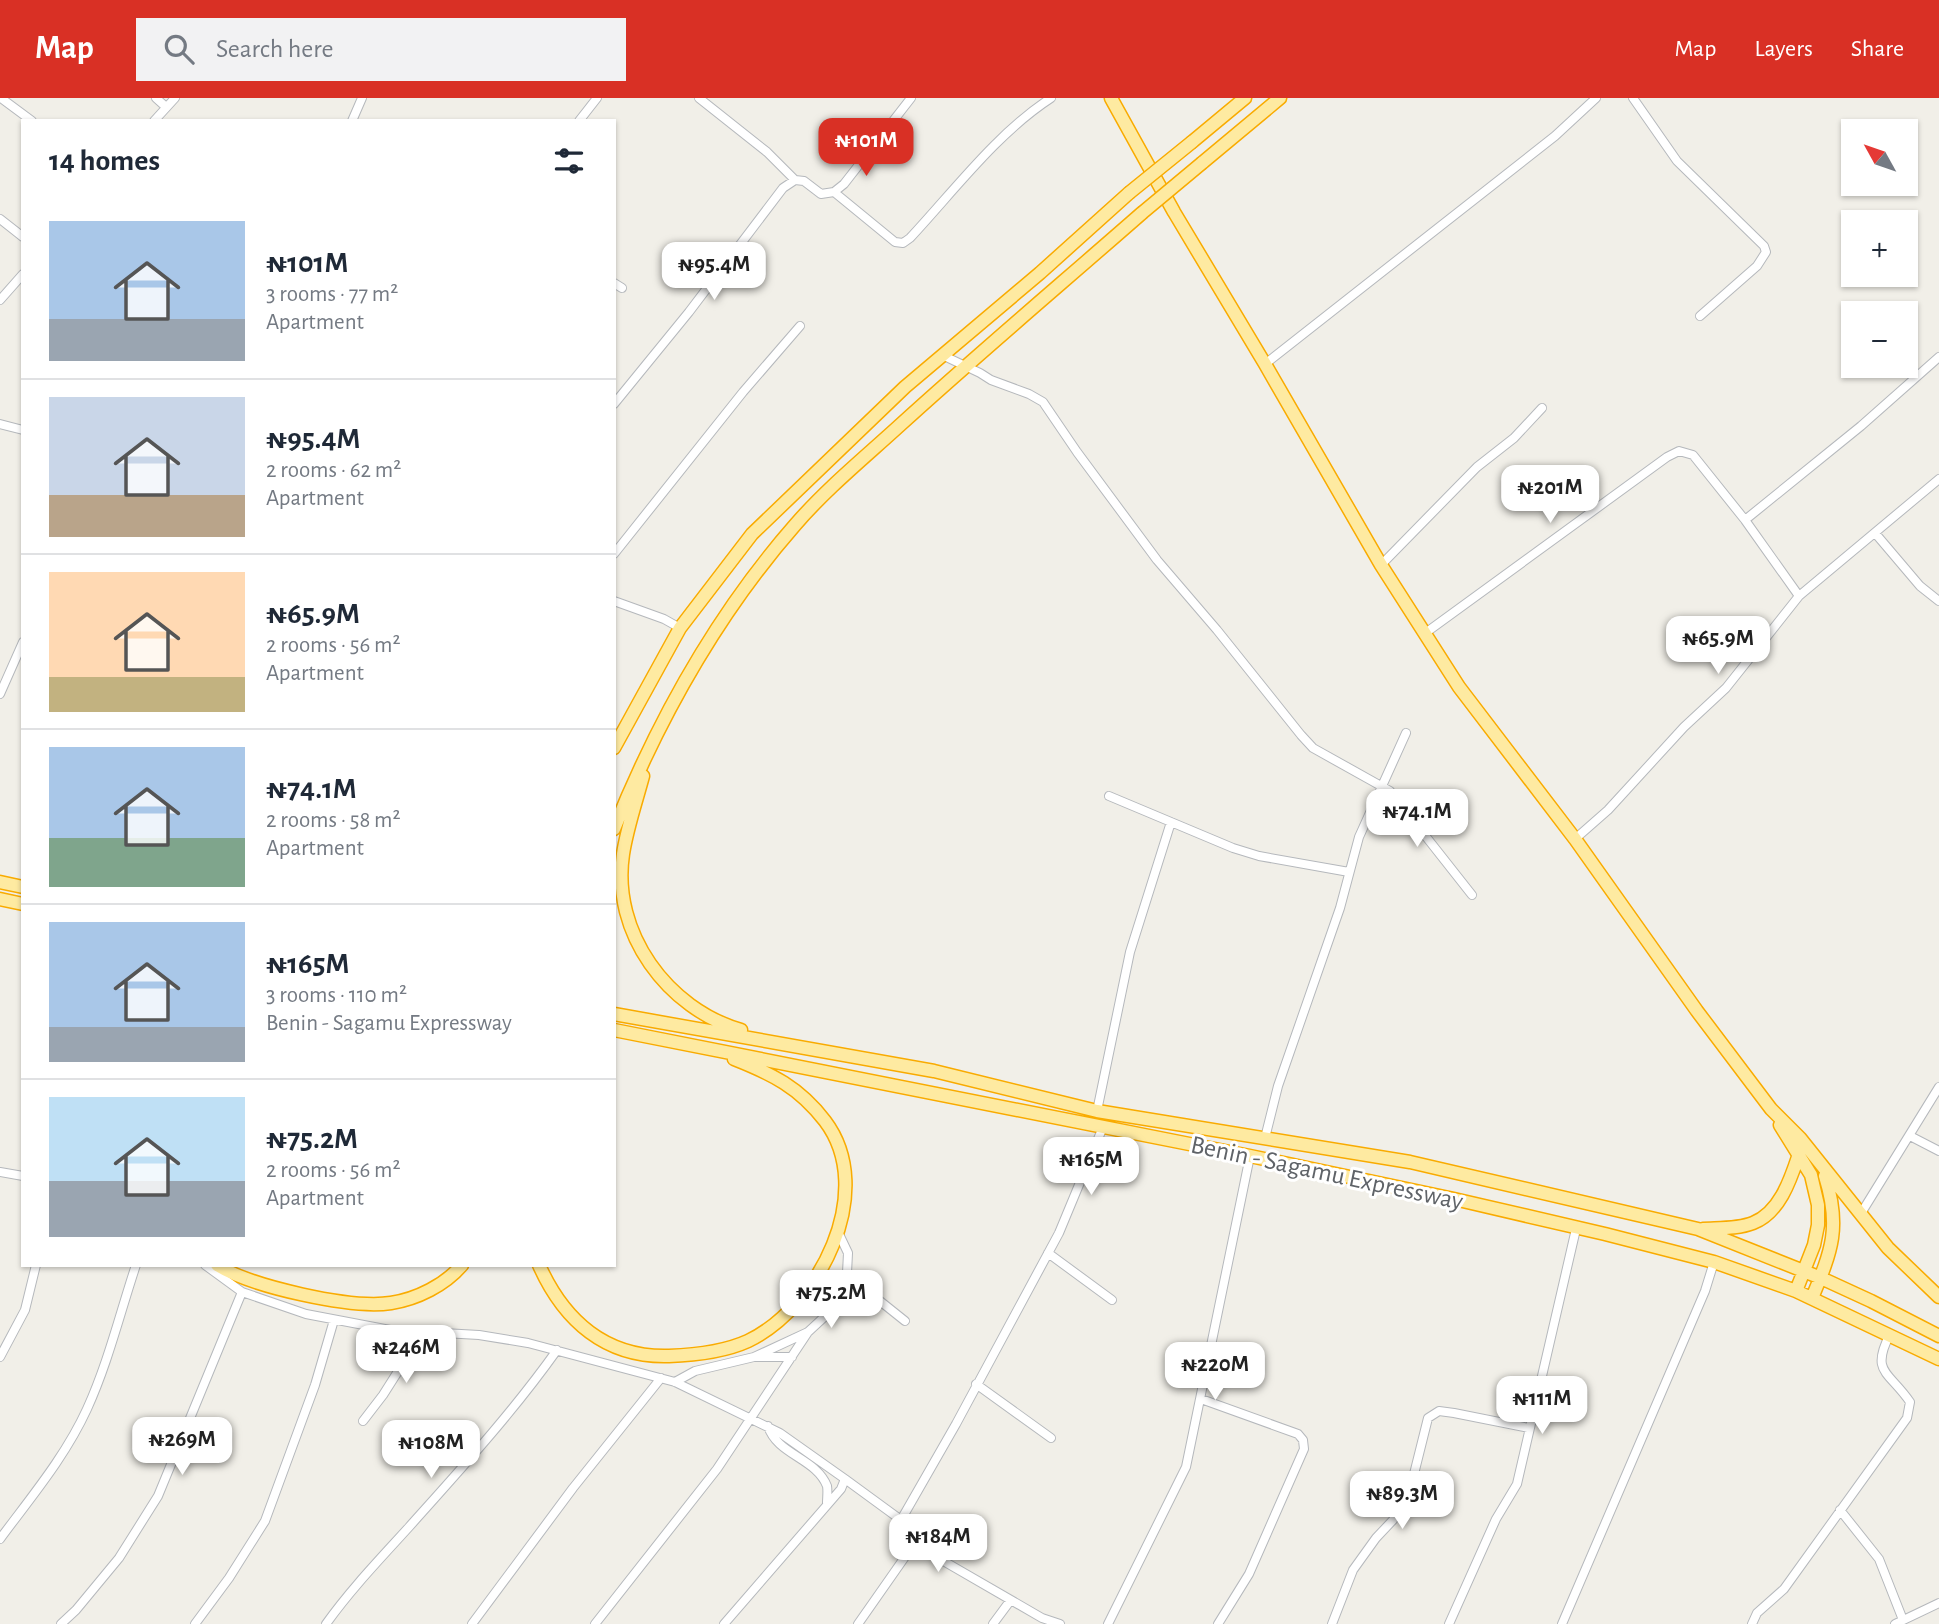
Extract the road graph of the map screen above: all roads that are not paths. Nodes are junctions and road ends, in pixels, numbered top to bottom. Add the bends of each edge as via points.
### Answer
1 (1, 98) edge
2 (156, 98) edge
3 (175, 98) edge
4 (362, 98) edge
5 (597, 98) edge
6 (699, 98) edge
7 (911, 98) edge
8 (1051, 98) edge
9 (1111, 98) edge
10 (1245, 98) edge
11 (1280, 98) edge
12 (1596, 98) edge
13 (1633, 98) edge
14 (166, 107) junction
15 (29, 119) edge
16 (157, 119) edge
17 (353, 119) edge
18 (581, 119) edge
19 (795, 180) junction
20 (834, 192) junction
21 (0, 219) edge
22 (21, 235) edge
23 (21, 276) edge
24 (0, 300) edge
25 (1700, 316) dead end
26 (800, 326) dead end
27 (942, 355) junction
28 (1939, 357) edge
29 (1265, 364) junction
30 (966, 367) junction
31 (616, 402) edge
32 (1542, 408) dead end
33 (0, 424) edge
34 (21, 429) edge
35 (1939, 479) edge
36 (1745, 520) junction
37 (1875, 533) junction
38 (616, 551) edge
39 (1381, 565) junction
40 (1798, 596) junction
41 (1939, 601) edge
42 (616, 602) edge
43 (680, 628) junction
44 (1424, 634) junction
45 (21, 647) edge
46 (0, 694) edge
47 (1406, 733) dead end
48 (651, 742) junction
49 (616, 744) edge
50 (1381, 785) junction
51 (1109, 796) dead end
52 (1171, 822) junction
53 (616, 824) edge
54 (1574, 839) junction
55 (1349, 872) junction
56 (0, 882) edge
57 (21, 887) edge
58 (1472, 895) dead end
59 (0, 899) edge
60 (21, 904) edge
61 (616, 1014) edge
62 (616, 1030) edge
63 (694, 1045) junction
64 (807, 1049) junction
65 (1939, 1087) edge
66 (1772, 1109) junction
67 (1097, 1111) junction
68 (1103, 1127) junction
69 (1910, 1136) junction
70 (1265, 1138) junction
71 (1939, 1151) edge
72 (1250, 1156) junction
73 (1798, 1157) junction
74 (1823, 1169) junction
75 (0, 1172) edge
76 (21, 1176) edge
77 (1860, 1215) junction
78 (1576, 1228) junction
79 (1702, 1230) junction
80 (838, 1232) junction
81 (1048, 1253) junction
82 (1714, 1262) junction
83 (36, 1267) edge
84 (135, 1267) edge
85 (208, 1267) edge
86 (222, 1267) edge
87 (460, 1267) edge
88 (540, 1267) edge
89 (1804, 1272) junction
90 (1821, 1278) junction
91 (846, 1284) junction
92 (1796, 1291) junction
93 (242, 1292) junction
94 (1939, 1297) edge
95 (1812, 1298) junction
96 (1112, 1300) dead end
97 (334, 1320) junction
98 (905, 1321) dead end
99 (423, 1332) junction
100 (808, 1332) junction
101 (1890, 1334) junction
102 (1939, 1336) edge
103 (557, 1350) junction
104 (0, 1357) edge
105 (754, 1357) junction
106 (792, 1357) junction
107 (1939, 1359) edge
108 (661, 1378) junction
109 (675, 1381) junction
110 (976, 1384) junction
111 (1201, 1399) junction
112 (752, 1418) junction
113 (363, 1421) dead end
114 (768, 1426) junction
115 (1529, 1428) junction
116 (1051, 1437) dead end
117 (845, 1479) junction
118 (828, 1503) junction
119 (1840, 1510) junction
120 (901, 1520) junction
121 (0, 1539) edge
122 (914, 1544) junction
123 (1010, 1601) junction
124 (1939, 1604) edge
125 (1899, 1622) edge
126 (61, 1624) edge
127 (195, 1624) edge
128 (326, 1624) edge
129 (472, 1624) edge
130 (596, 1624) edge
131 (724, 1624) edge
132 (859, 1624) edge
133 (993, 1624) edge
134 (1060, 1624) edge
135 (1108, 1624) edge
136 (1218, 1624) edge
137 (1332, 1624) edge
138 (1449, 1624) edge
139 (1562, 1624) edge
140 (1752, 1624) edge

1 - 15 street
2 - 14 street
3 - 14 street
4 - 17 street
5 - 18 street
6 - 19 street
7 - 20 street
8 - 20 street via 1003,138 903,243 895,242
9 - 29 highway
10 - 27 highway, bridge
11 - 30 highway, bridge
12 - 29 street via 1555,136
13 - 25 street via 1677,161 1766,251 1757,266
14 - 16 street
19 - 20 street via 821,194
19 - 31 street via 783,188
21 - 22 street
23 - 24 street
26 - 38 street
27 - 30 street
27 - 43 highway via 752,534
28 - 36 street
29 - 39 highway
30 - 48 highway via 796,523 746,585
30 - 50 street via 1043,402 1157,560 1301,735 1313,748
32 - 39 street
33 - 34 street
35 - 37 street
36 - 40 street
36 - 44 street via 1693,454 1679,451
37 - 40 street
37 - 41 street via 1920,586
39 - 44 highway
40 - 54 street via 1726,688
42 - 43 street
43 - 49 highway
44 - 54 highway
45 - 46 street
47 - 50 street
48 - 53 highway
48 - 64 highway via 623,856 623,893 636,937 654,971 688,1005 722,1024
50 - 55 street
50 - 58 street
51 - 52 street
52 - 55 street via 1246,852
52 - 67 street via 1130,952
54 - 66 highway
55 - 70 street
56 - 57 highway
59 - 60 highway
61 - 64 highway
62 - 63 highway, Benin - Sagamu Expressway
63 - 68 highway, Benin - Sagamu Expressway
63 - 80 highway via 770,1073 800,1092 826,1122 844,1166 845,1194
64 - 67 highway via 972,1079
65 - 69 street
66 - 73 highway
66 - 74 highway
67 - 70 highway
68 - 72 highway, Benin - Sagamu Expressway
68 - 81 street
69 - 71 street
69 - 77 street
70 - 79 highway via 1446,1169
72 - 78 highway, Benin - Sagamu Expressway
72 - 111 street
73 - 79 highway via 1781,1197 1765,1216 1752,1224
73 - 89 highway via 1811,1175 1818,1205 1818,1225
74 - 77 highway
74 - 90 highway via 1835,1234
75 - 76 street
77 - 94 highway
78 - 82 highway, Benin - Sagamu Expressway
78 - 115 street
79 - 89 highway
80 - 88 highway via 814,1283 794,1307 748,1341 713,1352 648,1357 609,1346 570,1317
80 - 91 street via 848,1253
81 - 96 street
81 - 110 street
82 - 92 highway, Benin - Sagamu Expressway
82 - 139 street
83 - 104 street via 25,1310
84 - 121 street via 86,1410 46,1480
85 - 93 street
86 - 87 highway via 273,1288 346,1301 389,1303 434,1287
89 - 90 highway
89 - 92 highway
90 - 95 highway
90 - 102 highway
91 - 98 street via 880,1301
91 - 100 street via 835,1307
92 - 95 highway, Benin - Sagamu Expressway
93 - 97 street
93 - 126 street via 158,1496 119,1558
95 - 101 highway, Benin - Sagamu Expressway
97 - 99 street
97 - 127 street via 265,1521
99 - 103 street via 479,1335
99 - 113 street
100 - 105 street
100 - 106 street
101 - 107 highway, Benin - Sagamu Expressway
101 - 119 street via 1880,1361 1910,1402 1910,1409
103 - 108 street
103 - 128 street via 468,1459 349,1591
105 - 106 street
105 - 109 street via 695,1371
106 - 112 street
108 - 109 street
108 - 129 street
109 - 112 street
110 - 116 street
110 - 120 street
111 - 135 street via 1186,1466
111 - 136 street via 1298,1434 1304,1449 1259,1555
112 - 114 street
112 - 130 street via 718,1469
114 - 117 street
114 - 118 street via 777,1444 816,1471 827,1487
115 - 137 street via 1454,1412 1439,1411 1428,1418 1412,1482 1393,1520 1353,1570
115 - 138 street via 1517,1484 1496,1519
117 - 118 street
117 - 120 street
118 - 131 street
119 - 125 street via 1879,1559
119 - 140 street via 1784,1589
120 - 122 street
122 - 123 street
122 - 132 street
123 - 133 street
123 - 134 street
124 - 125 street

